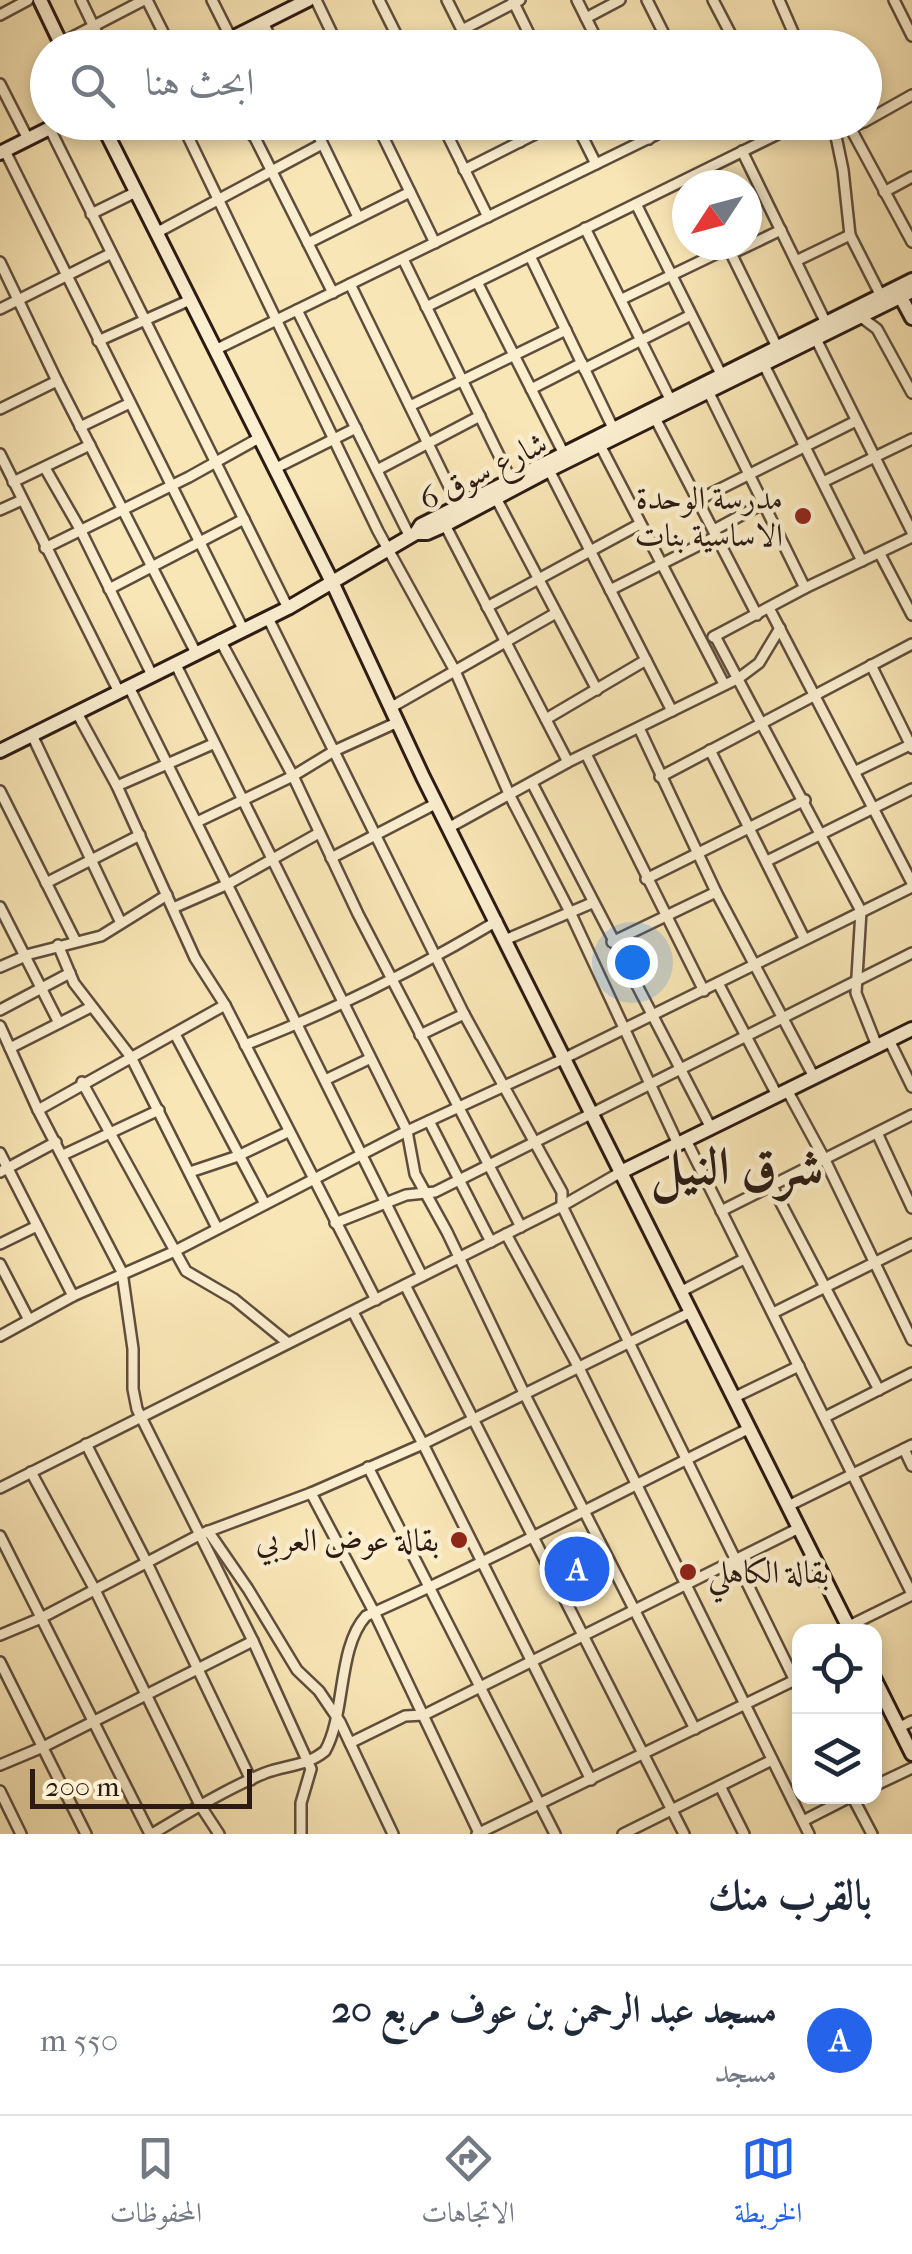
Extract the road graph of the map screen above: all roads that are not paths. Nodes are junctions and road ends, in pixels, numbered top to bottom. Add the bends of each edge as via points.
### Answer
1 (28, 0) edge
2 (40, 0) edge
3 (81, 0) edge
4 (145, 0) edge
5 (212, 0) edge
6 (308, 0) edge
7 (316, 0) edge
8 (379, 0) edge
9 (447, 0) edge
10 (577, 0) edge
11 (620, 0) edge
12 (646, 0) edge
13 (713, 0) edge
14 (779, 0) edge
15 (894, 0) edge
16 (516, 1) edge
17 (278, 6) edge
18 (0, 15) edge
19 (586, 18) junction
20 (263, 22) junction
21 (94, 26) junction
22 (55, 30) edge
23 (87, 30) edge
24 (96, 30) edge
25 (161, 30) edge
26 (227, 30) edge
27 (247, 30) edge
28 (267, 30) edge
29 (330, 30) edge
30 (394, 30) edge
31 (462, 30) joint
32 (528, 30) edge
33 (592, 30) edge
34 (662, 30) edge
35 (729, 30) edge
36 (792, 30) edge
37 (912, 36) edge
38 (0, 84) edge
39 (912, 95) edge
40 (882, 112) edge
41 (28, 140) joint
42 (61, 140) edge
43 (110, 140) edge
44 (190, 140) edge
45 (255, 140) edge
46 (320, 140) edge
47 (385, 140) edge
48 (449, 140) edge
49 (524, 140) edge
50 (583, 140) edge
51 (647, 140) edge
52 (760, 140) edge
53 (836, 140) edge
54 (856, 140) edge
55 (520, 142) joint
56 (322, 144) junction
57 (2, 152) edge
58 (742, 152) junction
59 (596, 164) junction
60 (464, 170) junction
61 (711, 170) edge
62 (271, 171) junction
63 (912, 177) edge
64 (672, 189) edge
65 (136, 192) junction
66 (410, 192) junction
67 (884, 192) junction
68 (219, 200) junction
69 (636, 204) junction
70 (90, 214) junction
71 (358, 218) junction
72 (488, 218) junction
73 (586, 228) junction
74 (781, 230) junction
75 (156, 233) junction
76 (850, 235) junction
77 (762, 237) edge
78 (912, 242) edge
79 (308, 243) junction
80 (436, 243) junction
81 (110, 254) junction
82 (530, 256) junction
83 (403, 259) junction
84 (703, 260) edge
85 (734, 260) edge
86 (796, 261) junction
87 (0, 262) edge
88 (66, 274) junction
89 (672, 274) junction
90 (912, 280) edge
91 (477, 282) junction
92 (350, 284) junction
93 (903, 292) edge
94 (333, 293) junction
95 (881, 296) junction
96 (18, 298) junction
97 (622, 299) junction
98 (190, 300) junction
99 (426, 307) junction
100 (0, 309) edge
101 (297, 310) junction
102 (691, 315) junction
103 (861, 317) junction
104 (912, 318) edge
105 (278, 320) junction
106 (145, 322) junction
107 (826, 323) junction
108 (566, 330) junction
109 (642, 340) junction
110 (816, 340) junction
111 (98, 341) junction
112 (777, 347) junction
113 (215, 350) junction
114 (514, 354) junction
115 (764, 364) junction
116 (583, 366) junction
117 (720, 374) junction
118 (462, 379) junction
119 (57, 381) junction
120 (531, 389) junction
121 (708, 391) junction
122 (912, 393) edge
123 (670, 399) junction
124 (130, 403) junction
125 (410, 406) junction
126 (0, 409) edge
127 (480, 416) junction
128 (655, 418) junction
129 (856, 420) junction
130 (80, 426) junction
131 (356, 428) junction
132 (613, 428) junction
133 (259, 438) junction
134 (912, 439) edge
135 (334, 440) junction
136 (428, 443) junction
137 (90, 445) junction
138 (600, 445) junction
139 (804, 446) junction
140 (563, 452) junction
141 (0, 454) edge
142 (874, 458) junction
143 (217, 463) junction
144 (46, 468) junction
145 (274, 469) junction
146 (377, 470) junction
147 (549, 470) junction
148 (749, 474) junction
149 (510, 478) junction
150 (13, 482) junction
151 (823, 482) junction
152 (170, 485) junction
153 (496, 498) junction
154 (22, 500) junction
155 (698, 500) junction
156 (764, 504) junction
157 (458, 505) junction
158 (0, 510) edge
159 (123, 510) junction
160 (244, 519) junction
161 (640, 524) junction
162 (445, 525) junction
163 (80, 530) junction
164 (715, 533) junction
165 (413, 534) junction
166 (912, 534) edge
167 (201, 544) junction
168 (45, 548) junction
169 (387, 549) junction
170 (590, 550) junction
171 (880, 554) junction
172 (862, 561) junction
173 (662, 565) junction
174 (152, 569) junction
175 (538, 579) junction
176 (333, 584) junction
177 (805, 588) junction
178 (109, 589) junction
179 (610, 590) junction
180 (487, 607) junction
181 (288, 608) junction
182 (769, 608) junction
183 (556, 613) junction
184 (757, 615) junction
185 (912, 615) edge
186 (268, 618) junction
187 (780, 628) junction
188 (243, 629) junction
189 (715, 636) junction
190 (220, 640) junction
191 (504, 640) junction
192 (702, 642) junction
193 (912, 644) edge
194 (196, 653) junction
195 (646, 660) junction
196 (175, 664) junction
197 (872, 666) junction
198 (455, 671) junction
199 (152, 675) junction
200 (739, 678) junction
201 (724, 684) junction
202 (124, 689) junction
203 (596, 690) junction
204 (815, 694) junction
205 (390, 708) junction
206 (672, 712) junction
207 (77, 713) junction
208 (546, 719) junction
209 (398, 722) junction
210 (762, 722) junction
211 (639, 728) junction
212 (32, 735) junction
213 (213, 744) junction
214 (912, 745) edge
215 (710, 750) junction
216 (0, 751) edge
217 (334, 751) junction
218 (586, 754) junction
219 (568, 762) junction
220 (168, 765) junction
221 (856, 772) junction
222 (293, 776) junction
223 (660, 777) junction
224 (532, 783) junction
225 (117, 786) junction
226 (912, 789) edge
227 (0, 791) edge
228 (510, 796) junction
229 (240, 800) junction
230 (804, 800) junction
231 (438, 803) junction
232 (874, 809) junction
233 (5, 813) edge
234 (197, 822) junction
235 (750, 826) junction
236 (450, 827) junction
237 (320, 834) junction
238 (821, 834) junction
239 (140, 835) junction
240 (378, 835) junction
241 (697, 852) junction
242 (331, 858) junction
243 (272, 860) junction
244 (92, 861) junction
245 (767, 861) junction
246 (646, 880) junction
247 (46, 882) junction
248 (228, 884) junction
249 (912, 885) edge
250 (716, 892) junction
251 (168, 894) junction
252 (592, 903) junction
253 (0, 906) edge
254 (173, 908) junction
255 (861, 911) junction
256 (570, 912) junction
257 (665, 916) junction
258 (497, 921) junction
259 (121, 924) junction
260 (804, 938) junction
261 (74, 940) junction
262 (506, 940) junction
263 (612, 942) junction
264 (58, 945) junction
265 (912, 953) edge
266 (24, 956) junction
267 (438, 957) junction
268 (756, 965) junction
269 (0, 967) edge
270 (70, 973) junction
271 (392, 980) junction
272 (858, 980) junction
273 (718, 983) junction
274 (42, 988) junction
275 (704, 990) junction
276 (340, 1002) junction
277 (226, 1005) junction
278 (91, 1007) junction
279 (0, 1010) edge
280 (464, 1014) junction
281 (652, 1014) junction
282 (784, 1018) junction
283 (59, 1024) junction
284 (296, 1025) junction
285 (0, 1026) edge
286 (624, 1028) junction
287 (912, 1029) edge
288 (175, 1034) junction
289 (420, 1034) junction
290 (746, 1036) junction
291 (883, 1043) junction
292 (245, 1045) junction
293 (10, 1048) junction
294 (131, 1057) junction
295 (369, 1059) junction
296 (564, 1060) junction
297 (683, 1070) junction
298 (814, 1077) junction
299 (325, 1080) junction
300 (82, 1082) junction
301 (650, 1086) junction
302 (912, 1087) edge
303 (503, 1088) junction
304 (782, 1093) junction
305 (459, 1109) junction
306 (38, 1110) junction
307 (159, 1110) junction
308 (592, 1114) junction
309 (912, 1115) edge
310 (429, 1122) junction
311 (710, 1128) junction
312 (111, 1130) junction
313 (407, 1131) junction
314 (288, 1132) junction
315 (877, 1134) junction
316 (56, 1142) junction
317 (534, 1142) junction
318 (682, 1142) junction
319 (0, 1153) edge
320 (63, 1155) junction
321 (238, 1156) junction
322 (362, 1156) junction
323 (825, 1160) junction
324 (490, 1163) junction
325 (4, 1170) edge
326 (190, 1172) junction
327 (621, 1172) junction
328 (460, 1179) junction
329 (313, 1180) junction
330 (772, 1186) junction
331 (426, 1195) junction
332 (384, 1203) junction
333 (265, 1204) junction
334 (562, 1206) junction
335 (912, 1208) edge
336 (721, 1210) junction
337 (335, 1222) junction
338 (37, 1226) junction
339 (521, 1227) junction
340 (217, 1228) junction
341 (506, 1234) junction
342 (491, 1242) junction
343 (0, 1244) edge
344 (912, 1244) edge
345 (173, 1252) junction
346 (460, 1258) junction
347 (744, 1259) junction
348 (874, 1262) junction
349 (0, 1264) edge
350 (122, 1272) junction
351 (422, 1276) junction
352 (405, 1285) junction
353 (823, 1288) junction
354 (680, 1292) junction
355 (74, 1296) junction
356 (376, 1300) junction
357 (352, 1312) junction
358 (691, 1312) junction
359 (773, 1314) junction
360 (30, 1320) junction
361 (0, 1336) edge
362 (912, 1340) edge
363 (288, 1343) junction
364 (629, 1344) junction
365 (799, 1366) junction
366 (579, 1368) junction
367 (912, 1374) edge
368 (879, 1390) junction
369 (524, 1395) junction
370 (733, 1398) junction
371 (142, 1416) junction
372 (824, 1418) junction
373 (476, 1420) junction
374 (748, 1429) junction
375 (86, 1444) junction
376 (423, 1444) junction
377 (908, 1447) edge
378 (688, 1458) junction
379 (912, 1466) edge
380 (368, 1467) junction
381 (30, 1472) junction
382 (852, 1473) junction
383 (636, 1486) junction
384 (0, 1488) edge
385 (311, 1492) junction
386 (788, 1506) junction
387 (583, 1511) junction
388 (799, 1528) junction
389 (204, 1533) junction
390 (533, 1534) junction
391 (0, 1536) edge
392 (736, 1556) junction
393 (480, 1560) junction
394 (146, 1561) junction
395 (685, 1582) junction
396 (96, 1590) junction
397 (428, 1590) junction
398 (912, 1594) edge
399 (633, 1608) junction
400 (374, 1612) junction
401 (41, 1618) junction
402 (847, 1624) edge
403 (859, 1624) edge
404 (0, 1635) edge
405 (582, 1636) junction
406 (254, 1641) junction
407 (0, 1662) edge
408 (530, 1662) junction
409 (198, 1668) junction
410 (792, 1671) edge
411 (792, 1686) edge
412 (478, 1687) junction
413 (144, 1693) junction
414 (882, 1695) edge
415 (746, 1706) junction
416 (336, 1714) junction
417 (424, 1715) junction
418 (93, 1720) junction
419 (912, 1721) edge
420 (898, 1728) junction
421 (695, 1729) junction
422 (350, 1744) junction
423 (43, 1747) junction
424 (643, 1754) junction
425 (912, 1754) edge
426 (772, 1760) junction
427 (306, 1762) junction
428 (0, 1765) edge
429 (912, 1768) edge
430 (251, 1780) junction
431 (591, 1780) junction
432 (882, 1782) edge
433 (720, 1786) junction
434 (0, 1791) edge
435 (836, 1804) edge
436 (856, 1804) edge
437 (200, 1805) junction
438 (540, 1805) junction
439 (671, 1809) junction
440 (803, 1821) junction
441 (478, 1833) edge
442 (21, 1834) edge
443 (86, 1834) edge
444 (151, 1834) edge
445 (220, 1834) edge
446 (301, 1834) edge
447 (392, 1834) edge
448 (555, 1834) edge
449 (623, 1834) edge
450 (684, 1834) edge
451 (744, 1834) edge
452 (809, 1834) edge
453 (872, 1834) edge

1 - 18 street
2 - 22 street
3 - 21 street
4 - 21 street
4 - 25 street
5 - 26 street
6 - 17 street
7 - 29 street
8 - 30 street
9 - 31 street
10 - 19 street
11 - 19 street
12 - 34 street
13 - 35 street
14 - 36 street
15 - 37 street
16 - 31 street
16 - 32 street
17 - 20 street
19 - 33 street
20 - 27 street
20 - 28 street
21 - 23 street
21 - 24 street
38 - 41 street
39 - 40 street
41 - 57 street
42 - 70 street
43 - 65 street
44 - 68 street
45 - 62 street
46 - 56 street
47 - 66 street
48 - 60 street
49 - 55 street
50 - 59 street
51 - 59 street
52 - 58 street
53 - 76 street
54 - 67 street
55 - 60 street
56 - 62 street
56 - 71 street
57 - 88 street
58 - 61 street
58 - 74 street
59 - 72 street
60 - 72 street
62 - 68 street
62 - 79 street
63 - 67 street
64 - 69 street
65 - 70 street
65 - 75 street
66 - 71 street
66 - 80 street
67 - 78 street
68 - 75 street
68 - 105 street
69 - 73 street
69 - 89 street
70 - 81 street
71 - 79 street
72 - 80 street
73 - 82 street
73 - 97 street
74 - 77 street
74 - 86 street
75 - 98 street
76 - 86 street
76 - 95 street
79 - 94 street
80 - 83 street
81 - 88 street
81 - 106 street
82 - 91 street
82 - 108 street
83 - 92 street
83 - 99 street
84 - 89 street
85 - 112 street
86 - 107 street
87 - 96 street
88 - 96 street
88 - 111 street
89 - 97 street
89 - 102 street
90 - 93 street, شارع سوق 6
91 - 99 street
91 - 114 street
92 - 94 street
92 - 125 street
93 - 95 street, شارع سوق 6
93 - 103 street, شارع سوق 6
93 - 104 street
94 - 101 street
95 - 107 street, شارع سوق 6
96 - 100 street
96 - 119 street
97 - 109 street
98 - 106 street
98 - 113 street
99 - 118 street
101 - 105 street
101 - 131 street
102 - 109 street
102 - 117 street
103 - 110 street, شارع سوق 6
103 - 122 street via 877,329
105 - 113 street
105 - 135 street
106 - 111 street
106 - 143 street
107 - 112 street, شارع سوق 6
108 - 114 street
108 - 116 street
109 - 116 street
109 - 123 street
110 - 115 street, شارع سوق 6
110 - 129 street
111 - 124 street
112 - 117 street, شارع سوق 6
113 - 133 street
114 - 118 street
114 - 120 street
115 - 121 street, شارع سوق 6
115 - 139 street
116 - 120 street
116 - 132 street
117 - 123 street, شارع سوق 6
118 - 125 street
118 - 127 street
119 - 126 street
119 - 130 street
120 - 140 street
121 - 128 street, شارع سوق 6
121 - 148 street
123 - 132 street, شارع سوق 6
124 - 130 street
124 - 152 street
125 - 136 street
127 - 136 street
127 - 149 street
128 - 138 street, شارع سوق 6
128 - 155 street
129 - 139 street
129 - 142 street
130 - 137 street
131 - 135 street
131 - 146 street
132 - 140 street, شارع سوق 6
133 - 143 street
133 - 145 street
134 - 142 street
135 - 145 street
135 - 169 street
136 - 146 street
136 - 157 street
137 - 144 street
137 - 159 street
138 - 147 street, شارع سوق 6
138 - 161 street
139 - 148 street
139 - 151 street
140 - 149 street, شارع سوق 6
141 - 150 street
142 - 151 street
142 - 166 street
143 - 152 street
143 - 160 street
144 - 150 street
144 - 163 street
145 - 176 street
146 - 165 street
147 - 153 street, شارع سوق 6
147 - 170 street
148 - 155 street
148 - 156 street
149 - 157 street, شارع سوق 6
150 - 154 street
151 - 172 street
152 - 159 street
152 - 167 street
153 - 162 street, شارع سوق 6
153 - 175 street
154 - 158 street
154 - 168 street
155 - 164 street
156 - 164 street
156 - 177 street
157 - 165 street, شارع سوق 6
159 - 163 street
159 - 174 street
160 - 167 street
160 - 181 street
161 - 170 street
161 - 173 street
162 - 165 street, شارع سوق 6
162 - 180 street
163 - 168 street
163 - 178 street
164 - 173 street
164 - 184 street
165 - 169 street
166 - 171 street
167 - 174 street
167 - 188 street
168 - 202 street
169 - 176 street
169 - 198 street
170 - 175 street
170 - 179 street
171 - 172 street
171 - 185 street
172 - 177 street
173 - 179 street
173 - 192 street
174 - 178 street
174 - 194 street
175 - 180 street
175 - 183 street
176 - 181 street
176 - 205 street
177 - 182 street
178 - 199 street
179 - 195 street
180 - 191 street
181 - 186 street
182 - 184 street
182 - 187 street
183 - 191 street
183 - 203 street
184 - 189 street
186 - 188 street
186 - 217 street
187 - 200 street via 760,663
187 - 204 street
188 - 190 street
189 - 192 street
189 - 200 street
190 - 194 street
190 - 222 street
191 - 198 street
191 - 208 street
192 - 201 street
193 - 197 street
194 - 196 street
195 - 203 street
195 - 206 street
196 - 199 street
196 - 213 street
197 - 204 street
197 - 214 street
198 - 205 street
198 - 228 street
199 - 202 street
200 - 201 street
200 - 210 street
201 - 206 street
202 - 207 street
202 - 220 street
203 - 208 street
204 - 210 street
204 - 221 street
205 - 209 street
206 - 211 street
207 - 212 street
207 - 225 street
208 - 219 street
209 - 217 street
209 - 231 street
210 - 215 street
210 - 230 street
211 - 218 street
211 - 223 street
212 - 216 street
212 - 244 street
213 - 220 street
213 - 229 street
214 - 221 street
215 - 223 street
215 - 235 street
217 - 222 street
217 - 240 street
218 - 219 street
218 - 246 street
219 - 224 street
220 - 225 street
220 - 234 street
221 - 232 street
222 - 229 street
222 - 237 street
223 - 241 street
224 - 228 street
224 - 252 street
225 - 239 street
226 - 232 street
227 - 233 street
228 - 236 street
228 - 256 street
229 - 234 street
229 - 243 street
230 - 235 street
230 - 238 street
231 - 236 street
231 - 240 street
232 - 238 street
232 - 249 street
233 - 247 street
234 - 248 street
235 - 241 street
235 - 245 street
236 - 258 street
237 - 242 street
237 - 243 street
238 - 245 street
238 - 255 street
239 - 244 street
239 - 251 street
240 - 242 street
240 - 267 street
241 - 246 street
241 - 250 street
242 - 271 street
243 - 248 street
243 - 276 street
244 - 247 street
244 - 259 street
245 - 260 street
246 - 257 street
247 - 261 street
248 - 254 street
248 - 284 street
249 - 255 street
250 - 257 street
250 - 268 street
251 - 254 street
251 - 259 street
252 - 256 street
252 - 263 street
253 - 266 street
254 - 277 street
255 - 260 street
255 - 272 street
256 - 262 street
256 - 286 street
257 - 263 street
257 - 275 street
258 - 262 street
258 - 267 street
259 - 261 street
260 - 268 street
261 - 264 street
262 - 296 street
263 - 281 street
264 - 266 street
264 - 270 street
265 - 272 street
266 - 269 street
266 - 274 street
267 - 271 street
267 - 280 street
268 - 273 street
268 - 282 street
270 - 274 street
270 - 278 street
271 - 276 street
271 - 289 street
272 - 282 street
272 - 291 street via 857,999
273 - 275 street
273 - 290 street
274 - 279 street
274 - 283 street
275 - 281 street
276 - 284 street
276 - 295 street
277 - 288 street
277 - 292 street
278 - 283 street
278 - 294 street
280 - 289 street
280 - 303 street
281 - 286 street
281 - 297 street
282 - 290 street
282 - 298 street
283 - 293 street
284 - 292 street
284 - 299 street
285 - 293 street
286 - 296 street
286 - 301 street
287 - 291 street
288 - 294 street
288 - 321 street
289 - 305 street
290 - 297 street
290 - 304 street
291 - 298 street
291 - 302 street
292 - 314 street
293 - 306 street
294 - 300 street
294 - 307 street
295 - 299 street
295 - 313 street
296 - 303 street
296 - 308 street
297 - 301 street
297 - 311 street
298 - 304 street
299 - 322 street
300 - 306 street
300 - 312 street
301 - 308 street
301 - 318 street
303 - 305 street
303 - 317 street
304 - 311 street
304 - 323 street
305 - 310 street
305 - 324 street
306 - 316 street
307 - 312 street
307 - 326 street
308 - 317 street
308 - 327 street
309 - 315 street
310 - 313 street
310 - 328 street
311 - 318 street
312 - 320 street
312 - 345 street
313 - 322 street
313 - 331 street
314 - 321 street
314 - 329 street
315 - 323 street
315 - 335 street
316 - 320 street
316 - 325 street
317 - 324 street
317 - 334 street via 562,1192
318 - 327 street
318 - 336 street
319 - 325 street
320 - 350 street
321 - 326 street
321 - 333 street
322 - 329 street
322 - 332 street
323 - 330 street
323 - 348 street
324 - 328 street
324 - 339 street
325 - 338 street
326 - 340 street
327 - 334 street
327 - 354 street
328 - 331 street
328 - 342 street
329 - 333 street
329 - 337 street
330 - 336 street
330 - 353 street
331 - 332 street
331 - 346 street
332 - 337 street
332 - 351 street
333 - 340 street
334 - 339 street
334 - 364 street
336 - 347 street
337 - 356 street
338 - 343 street
338 - 355 street
339 - 341 street
340 - 345 street
341 - 342 street
341 - 366 street
342 - 346 street
344 - 348 street
345 - 350 street
345 - 363 street via 189,1274 234,1299
346 - 351 street
346 - 369 street
347 - 354 street
347 - 359 street
348 - 353 street
348 - 362 street
349 - 360 street
350 - 355 street
350 - 371 street via 134,1400
351 - 352 street
352 - 356 street
352 - 373 street
353 - 359 street
353 - 368 street
354 - 358 street
355 - 360 street
356 - 357 street
357 - 363 street
357 - 376 street
358 - 364 street
358 - 370 street
359 - 365 street
360 - 361 street
363 - 371 street
364 - 366 street
364 - 378 street
365 - 370 street
365 - 372 street
366 - 369 street
366 - 383 street
367 - 368 street
368 - 372 street
369 - 373 street
369 - 387 street
370 - 374 street
371 - 375 street
371 - 389 street
372 - 382 street
373 - 376 street
373 - 390 street
374 - 378 street
374 - 386 street
375 - 381 street
375 - 394 street
376 - 380 street
376 - 393 street
377 - 379 street
377 - 382 street
378 - 383 street
378 - 392 street
380 - 385 street
380 - 397 street
381 - 384 street
381 - 396 street
382 - 386 street
382 - 398 street
383 - 387 street
383 - 395 street
385 - 389 street
385 - 400 street
386 - 388 street
387 - 390 street
387 - 399 street
388 - 392 street
388 - 402 street
389 - 394 street
389 - 406 street
389 - 416 street via 252,1595 296,1670
390 - 393 street
390 - 405 street
391 - 401 street
392 - 395 street
392 - 410 street
393 - 397 street
393 - 408 street
394 - 396 street
394 - 409 street
395 - 399 street
395 - 415 street
396 - 401 street
396 - 413 street
397 - 400 street
397 - 412 street
398 - 403 street
399 - 405 street
399 - 421 street
400 - 416 street via 359,1625
400 - 417 street
401 - 404 street
401 - 418 street
405 - 408 street
405 - 424 street
406 - 409 street
406 - 427 street
407 - 423 street
408 - 412 street
408 - 431 street
409 - 413 street
409 - 430 street
411 - 415 street
412 - 417 street
412 - 438 street
413 - 418 street
413 - 437 street
414 - 420 street
415 - 421 street
415 - 426 street
416 - 422 street
416 - 427 street via 328,1747
417 - 422 street via 405,1716
417 - 441 street
418 - 423 street
418 - 444 street
419 - 420 street
420 - 425 street
421 - 424 street
422 - 447 street
423 - 428 street
423 - 443 street
424 - 431 street
424 - 439 street
426 - 433 street
426 - 440 street
427 - 430 street
427 - 446 street via 312,1773 301,1803
429 - 432 street
430 - 437 street
431 - 438 street
433 - 439 street
433 - 451 street
434 - 442 street
435 - 440 street
436 - 453 street
437 - 444 street
437 - 445 street
438 - 441 street
438 - 448 street
439 - 449 street
439 - 450 street
440 - 452 street

